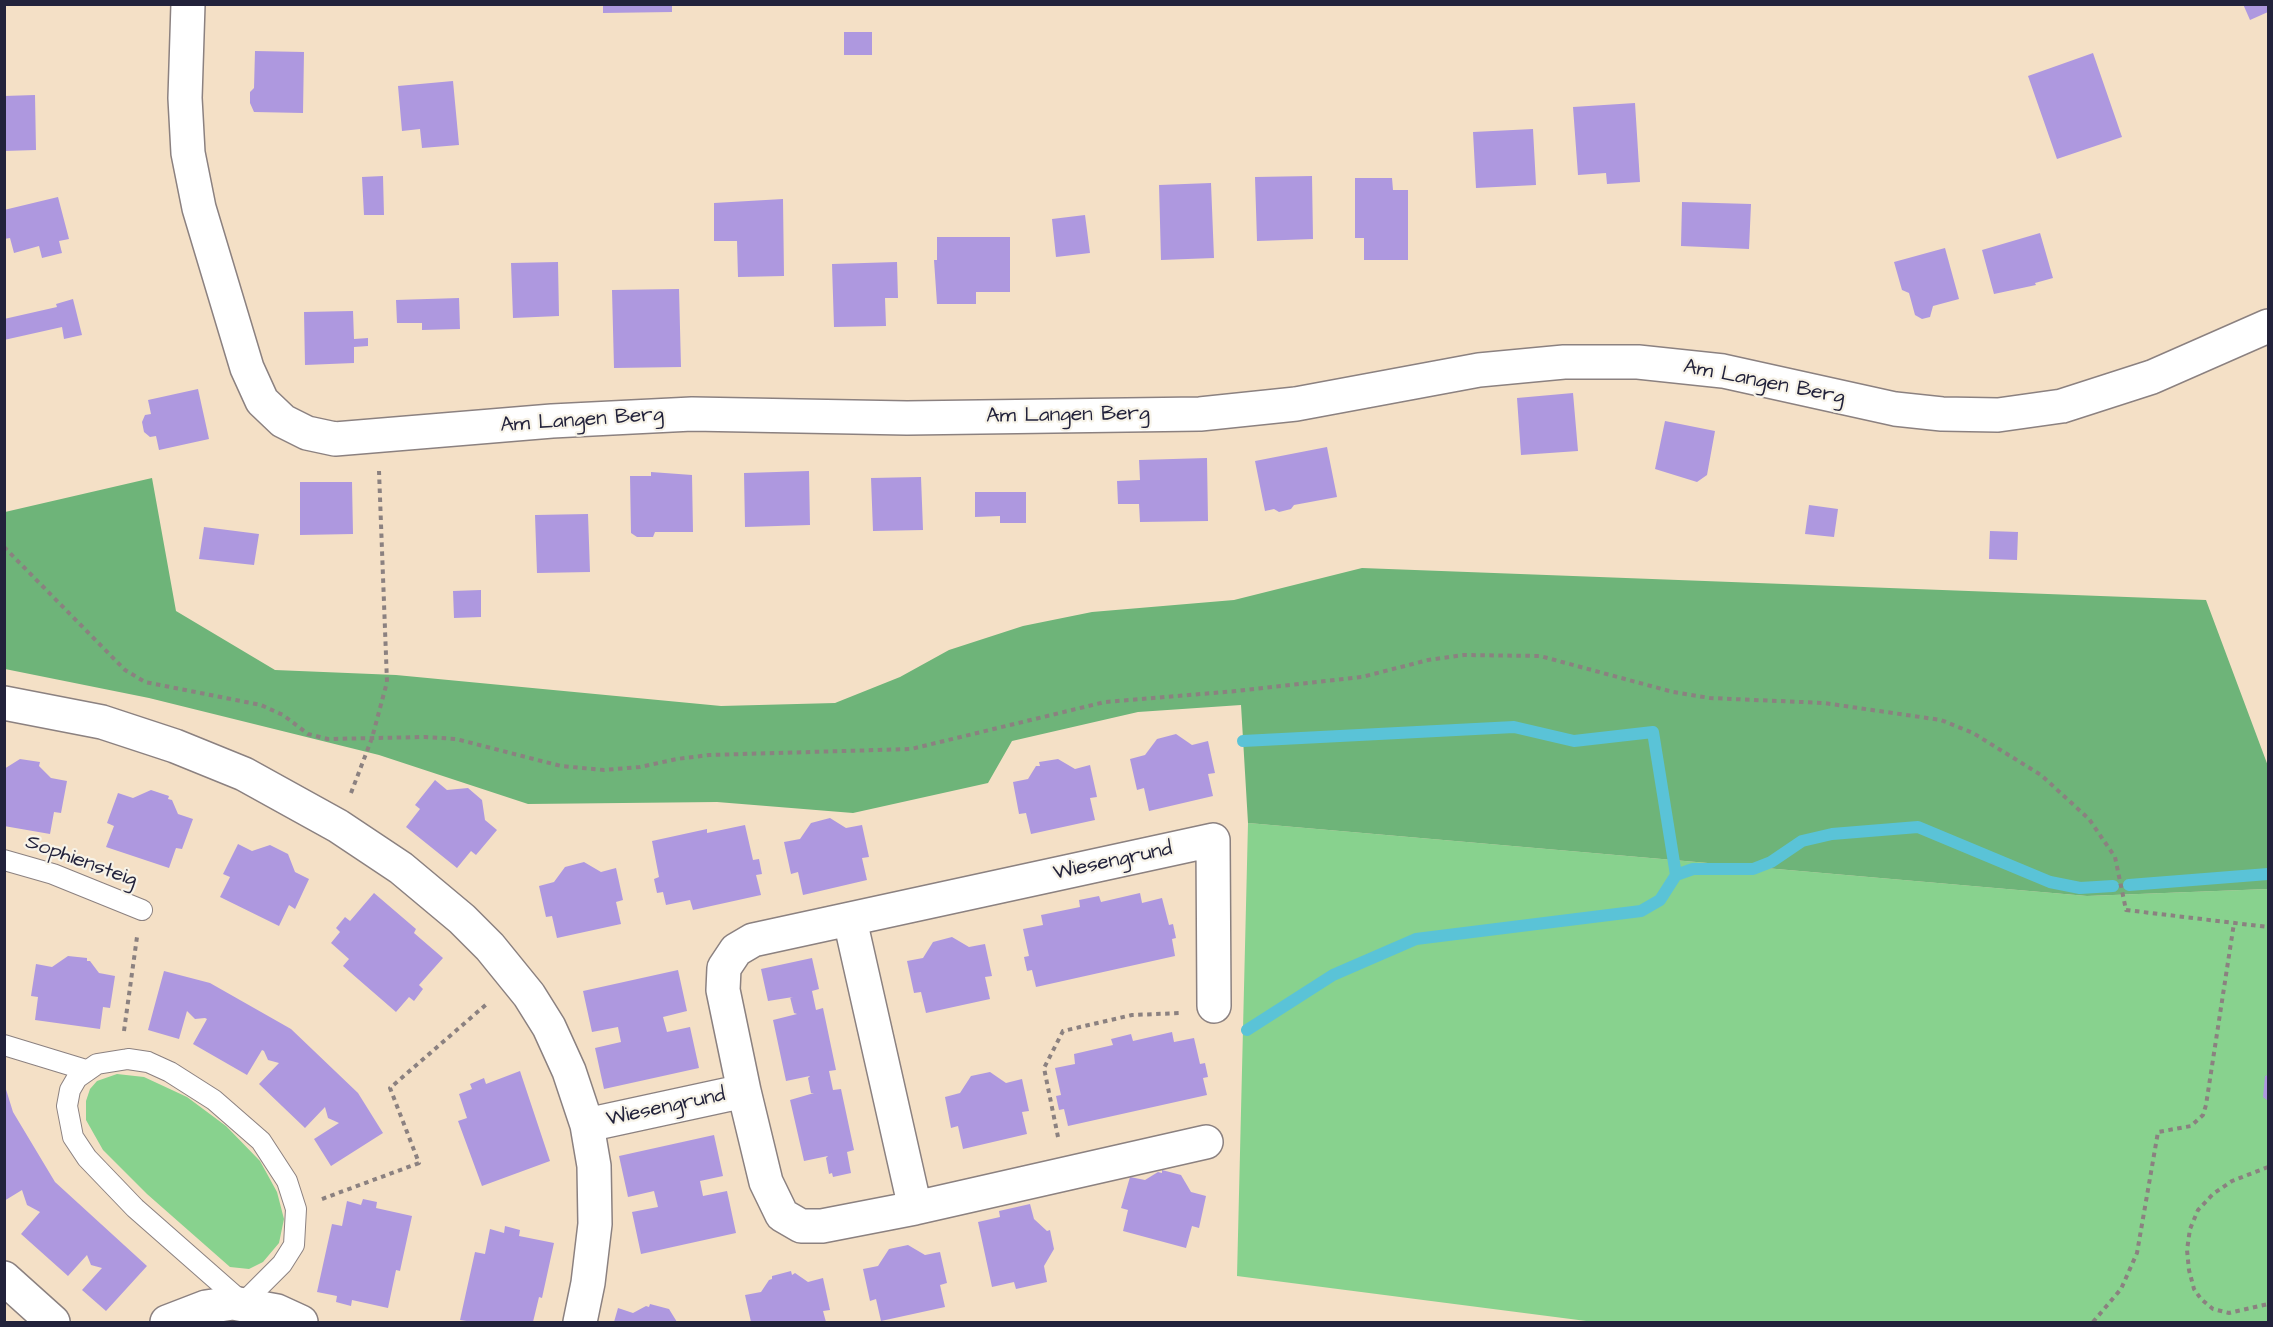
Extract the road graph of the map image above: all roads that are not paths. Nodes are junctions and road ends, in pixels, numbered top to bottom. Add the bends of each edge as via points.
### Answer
1 (188, 4) edge
2 (2268, 326) edge
3 (4, 703) edge
4 (4, 860) edge
5 (142, 910) road end
6 (850, 920) junction
7 (1214, 1006) road end
8 (4, 1045) edge
9 (86, 1070) junction
10 (744, 1091) junction
11 (587, 1125) junction
12 (1206, 1142) dead end
13 (915, 1208) junction
14 (4, 1278) edge
15 (243, 1303) junction
16 (53, 1323) edge
17 (167, 1323) edge
18 (302, 1323) edge
19 (580, 1323) edge

1 - 2 street, Am Langen Berg via 188,153 247,368 262,401 283,420 307,433 335,439 552,420 692,414 907,418 1200,414 1296,404 1479,370 1564,362 1638,362 1723,371 1895,409 1998,416 2062,406 2151,377
3 - 11 street via 102,722 244,774 338,826 432,892 469,926 541,1012 570,1071
4 - 5 lane, Sophiensteig via 53,874
6 - 7 street, Wiesengrund via 1213,840
6 - 10 street, Wiesengrund via 753,940 736,950 724,968 723,990
6 - 13 street
8 - 9 lane
9 - 15 lane via 70,1090 67,1106 69,1127 78,1147 135,1208
9 - 15 lane via 120,1059 148,1062 170,1072 234,1116 277,1162 296,1209 296,1238 291,1252
10 - 11 street, Wiesengrund
10 - 13 street, Wiesengrund via 766,1182 782,1215 801,1226 822,1226
11 - 19 street via 594,1166 595,1224
12 - 13 street, Wiesengrund
14 - 16 street
15 - 17 street via 206,1307
15 - 18 street via 277,1311

